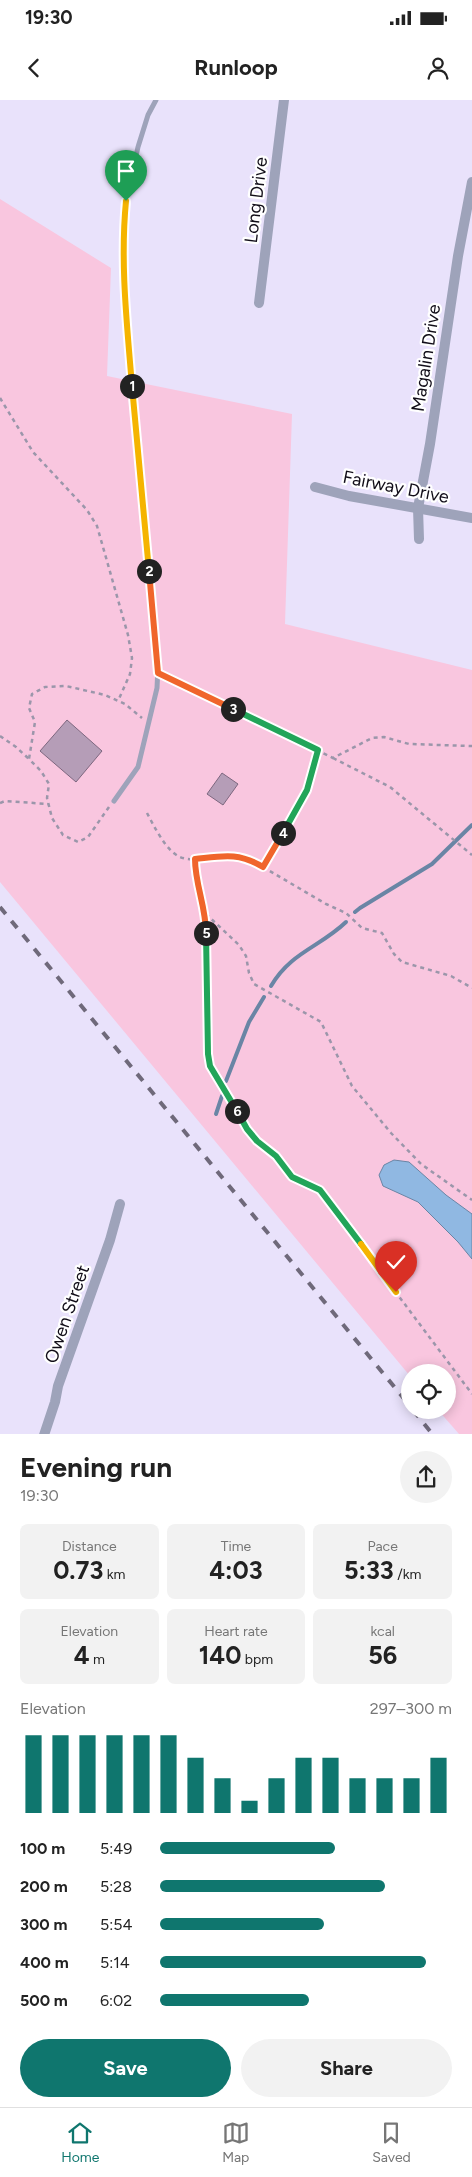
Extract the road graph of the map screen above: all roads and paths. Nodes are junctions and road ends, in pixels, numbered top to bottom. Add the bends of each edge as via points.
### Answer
1 (156, 100) edge
2 (284, 100) edge
3 (472, 182) edge
4 (259, 303) dead end
5 (0, 398) edge
6 (315, 487) dead end
7 (418, 508) junction
8 (472, 518) edge
9 (419, 539) dead end
10 (158, 673) junction
11 (118, 701) junction
12 (149, 724) junction
13 (0, 736) edge
14 (472, 746) edge
15 (318, 750) junction
16 (333, 758) junction
17 (29, 759) junction
18 (114, 801) joint
19 (0, 803) edge
20 (49, 804) junction
21 (146, 813) dead end
22 (472, 855) edge
23 (195, 859) junction
24 (263, 867) junction
25 (205, 912) junction
26 (472, 988) edge
27 (472, 1200) edge
28 (120, 1204) dead end
29 (472, 1394) edge
30 (44, 1434) edge

1 - 10 lane via 138,147 122,237
2 - 4 street, Long Drive
3 - 7 street, Magalin Drive
5 - 11 path via 33,452 87,510 97,526 132,658 130,674
6 - 7 street, Fairway Drive
7 - 8 street, Fairway Drive
7 - 9 street, Magalin Drive
10 - 12 lane
10 - 15 path
11 - 12 path
11 - 17 path via 66,686 45,687 32,694 29,708 35,722
12 - 18 lane via 138,767
13 - 17 path
14 - 16 path via 409,744 384,736 372,738
15 - 16 path
15 - 24 path via 307,790
16 - 22 path via 390,788
17 - 20 path via 49,784
18 - 20 path via 88,837 78,842 63,835 52,818
19 - 20 path
21 - 23 path via 161,839 179,856
23 - 24 path via 233,855 249,858
23 - 25 path
24 - 26 path via 346,913 362,928 382,933 402,962 451,976
25 - 27 path via 239,945 246,956 254,984 321,1022 352,1086 391,1133 421,1164
25 - 29 path via 210,1066 247,1129 276,1156 292,1177 320,1190
28 - 30 street, Owen Street

